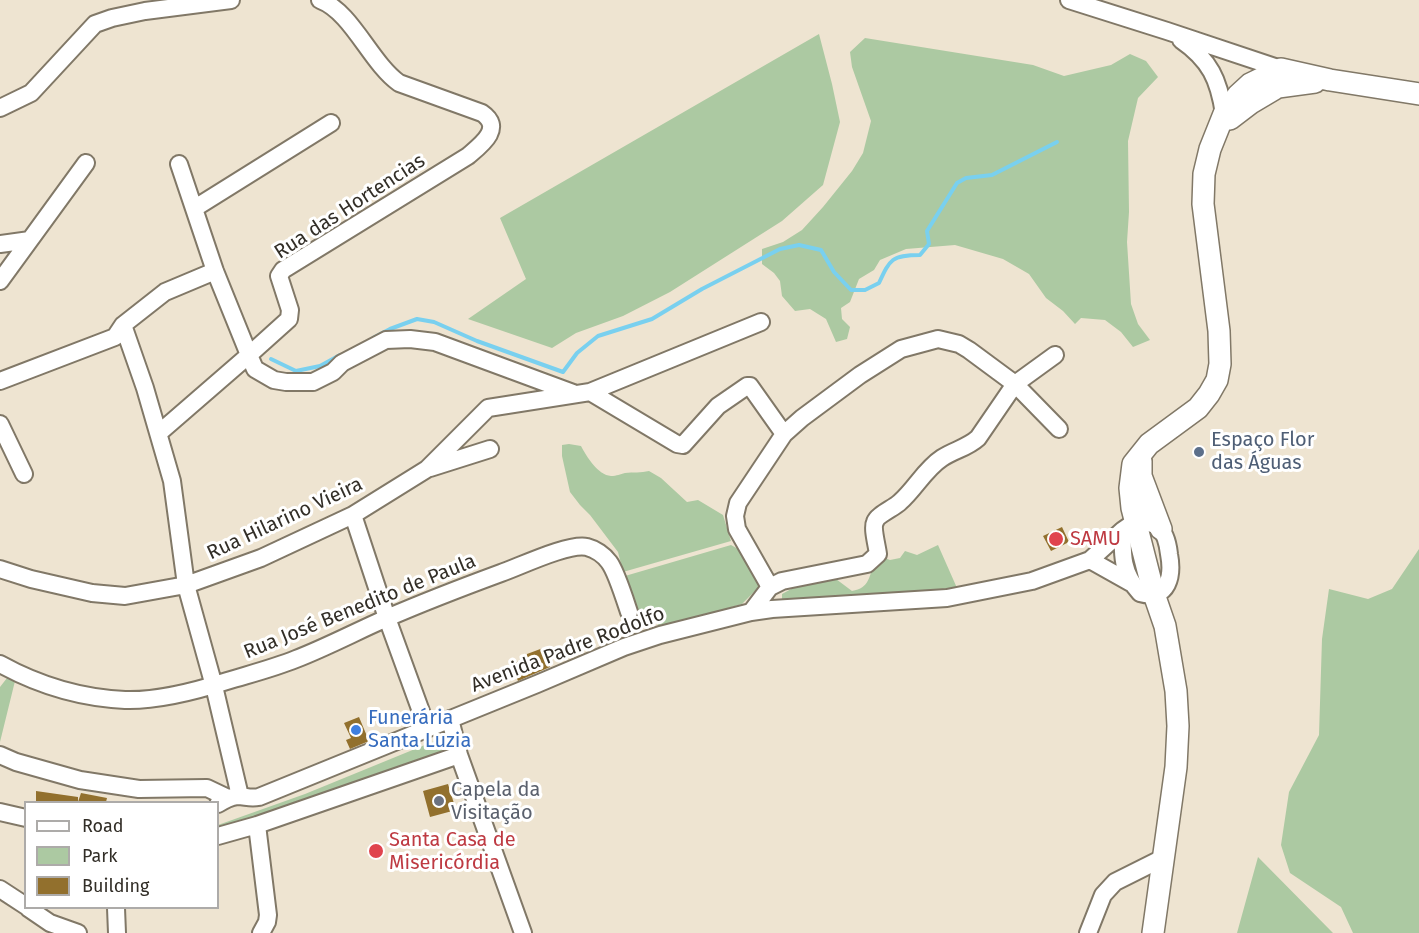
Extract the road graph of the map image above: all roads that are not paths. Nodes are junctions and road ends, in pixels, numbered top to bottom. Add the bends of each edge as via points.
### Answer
1 (231, 0) edge
2 (320, 0) edge
3 (1070, 0) edge
4 (1167, 31) junction
5 (1245, 57) junction
6 (1281, 69) junction
7 (1330, 80) junction
8 (1219, 88) junction
9 (1419, 94) edge
10 (0, 108) edge
11 (331, 123) dead end
12 (1220, 124) junction
13 (86, 163) dead end
14 (179, 164) dead end
15 (195, 208) junction
16 (30, 240) junction
17 (0, 244) edge
18 (215, 271) junction
19 (0, 281) edge
20 (761, 322) dead end
21 (123, 325) junction
22 (249, 355) junction
23 (1055, 355) dead end
24 (0, 381) edge
25 (1015, 384) junction
26 (583, 393) junction
27 (0, 424) edge
28 (1059, 429) dead end
29 (159, 433) junction
30 (784, 434) junction
31 (490, 449) dead end
32 (1143, 452) junction
33 (427, 469) junction
34 (24, 474) dead end
35 (353, 515) junction
36 (1129, 525) junction
37 (1161, 529) junction
38 (1090, 560) junction
39 (0, 568) edge
40 (186, 585) junction
41 (770, 587) junction
42 (1142, 590) junction
43 (629, 612) dead end
44 (751, 612) junction
45 (387, 618) junction
46 (0, 664) edge
47 (214, 686) junction
48 (450, 718) junction
49 (427, 728) junction
50 (0, 755) edge
51 (459, 755) junction
52 (229, 799) edge
53 (0, 812) edge
54 (24, 818) edge
55 (257, 825) junction
56 (219, 836) edge
57 (1163, 858) junction
58 (0, 889) edge
59 (24, 905) edge
60 (30, 909) edge
61 (116, 909) edge
62 (72, 932) edge
63 (117, 933) edge
64 (261, 933) edge
65 (523, 933) edge
66 (1088, 933) edge
67 (1152, 933) edge

1 - 10 street via 145,11 95,24 31,93
2 - 22 street, Rua das Hortencias via 344,17 392,78 482,113 489,119 490,133 468,156 283,270 279,276 290,310 289,319
3 - 4 street
4 - 5 street
4 - 8 street via 1193,48 1207,64
5 - 6 street
5 - 8 street via 1223,67
6 - 7 main road
6 - 12 main road via 1250,84
7 - 9 main road
7 - 12 main road via 1278,87
8 - 12 street
11 - 15 street
12 - 32 main road via 1204,174 1203,204 1219,331 1217,380 1198,408
13 - 16 street
14 - 15 street
15 - 18 street
16 - 17 street
16 - 19 street
18 - 21 street via 165,292
18 - 22 street
20 - 26 street, Rua Hilarino Vieira
21 - 24 street via 115,338
21 - 29 street
22 - 26 street via 255,369 274,380 313,382 386,340 410,339 435,342
22 - 29 street, Rua das Hortencias
23 - 25 street
25 - 28 street
25 - 30 street via 959,344 938,339 901,349 860,375
25 - 41 street via 972,444 941,459 907,496 876,518 878,554 867,564 782,581
26 - 30 street via 683,445 718,406 750,386
26 - 33 street, Rua Hilarino Vieira via 488,408
27 - 34 street
29 - 40 street via 172,481
30 - 41 street via 738,503 735,516 737,529
31 - 33 street
32 - 36 main road via 1133,464 1130,477
32 - 37 main road via 1141,476
33 - 35 street, Rua Hilarino Vieira
35 - 40 street, Rua Hilarino Vieira via 261,558
35 - 45 street
36 - 37 street via 1149,522
36 - 38 street, Avenida Padre Rodolfo
36 - 42 main road
37 - 42 street via 1167,542 1171,577 1165,589
38 - 42 street
38 - 44 street, Avenida Padre Rodolfo via 1032,581 947,598
39 - 40 street, Rua Hilarino Vieira via 92,593 125,596
40 - 47 street
41 - 44 street
42 - 57 main road via 1165,626 1178,726
43 - 45 street, Rua José Benedito de Paula via 610,563 593,549 576,546
44 - 48 street, Avenida Padre Rodolfo via 624,647
45 - 47 street, Rua José Benedito de Paula via 296,659
45 - 49 street
46 - 47 street, Rua José Benedito de Paula via 50,687 126,700 174,696
47 - 52 street
48 - 49 street, Avenida Padre Rodolfo
48 - 51 street
49 - 52 street, Avenida Padre Rodolfo via 258,797
50 - 52 street via 80,780 139,789 207,788
51 - 55 street
51 - 65 street
53 - 54 street
55 - 56 street
55 - 64 street via 268,915
57 - 66 street via 1115,882 1103,895
57 - 67 main road
58 - 59 street
60 - 62 street
61 - 63 street

